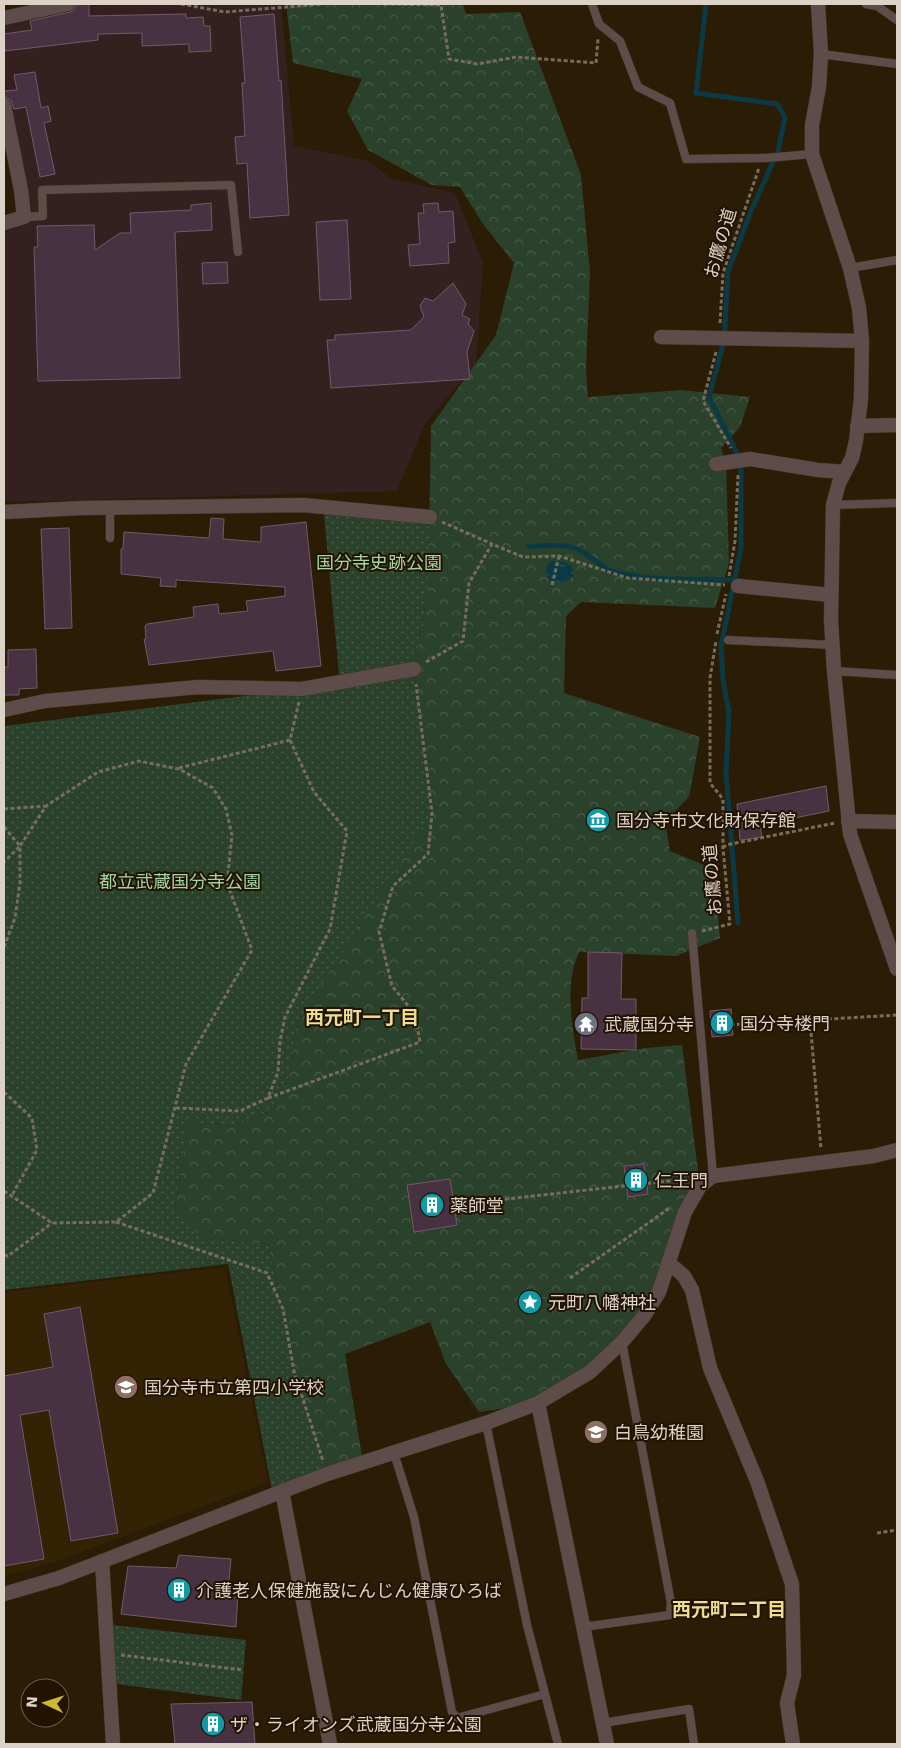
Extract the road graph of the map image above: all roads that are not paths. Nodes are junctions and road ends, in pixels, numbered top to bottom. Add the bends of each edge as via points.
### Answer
1 (68, 4) edge
2 (592, 4) edge
3 (818, 4) edge
4 (866, 4) edge
5 (4, 18) edge
6 (897, 20) edge
7 (821, 54) junction
8 (897, 64) edge
9 (4, 105) edge
10 (812, 154) junction
11 (24, 217) junction
12 (4, 223) edge
13 (238, 252) dead end
14 (897, 260) edge
15 (850, 268) junction
16 (661, 338) dead end
17 (862, 341) junction
18 (897, 425) edge
19 (858, 426) junction
20 (716, 464) dead end
21 (845, 472) junction
22 (897, 503) edge
23 (833, 505) junction
24 (110, 508) junction
25 (4, 512) edge
26 (430, 517) road end
27 (110, 538) dead end
28 (732, 585) road end
29 (831, 595) junction
30 (728, 640) dead end
31 (832, 645) junction
32 (414, 669) road end
33 (834, 671) junction
34 (897, 675) edge
35 (4, 710) edge
36 (848, 821) junction
37 (897, 822) edge
38 (692, 933) road end
39 (897, 969) edge
40 (897, 1150) edge
41 (713, 1176) junction
42 (670, 1264) junction
43 (622, 1342) junction
44 (538, 1403) junction
45 (486, 1423) junction
46 (394, 1452) junction
47 (282, 1491) junction
48 (102, 1561) junction
49 (4, 1594) edge
50 (583, 1627) junction
51 (545, 1694) junction
52 (603, 1723) junction
53 (112, 1744) edge
54 (330, 1744) edge
55 (558, 1744) edge
56 (607, 1744) edge
57 (694, 1744) edge
58 (793, 1744) edge

1 - 5 street
2 - 10 lane via 599,24 620,41 638,87 670,103 686,159
3 - 7 street
4 - 6 lane via 877,6
7 - 8 lane
7 - 10 street via 812,125
9 - 11 street
10 - 15 street
11 - 12 street
11 - 13 lane via 43,216 42,190 231,185
14 - 15 lane
15 - 17 street
16 - 17 street
17 - 19 street
18 - 19 street
19 - 21 street via 852,458
20 - 21 street via 744,459
21 - 23 street via 838,483
22 - 23 lane
23 - 29 street
24 - 25 street
24 - 26 street via 323,505
24 - 27 lane
28 - 29 street
29 - 31 street
30 - 31 lane
31 - 33 street
32 - 35 street via 302,690 198,686 45,700
33 - 34 lane
33 - 36 street
36 - 37 street
36 - 39 street
38 - 41 lane, お鷹の道
40 - 41 street via 874,1156
41 - 42 street via 700,1186 685,1212
42 - 43 street via 654,1300
42 - 58 street via 684,1276 692,1290 710,1368 757,1481 792,1584 794,1675 787,1703
43 - 44 street via 590,1372
43 - 50 lane via 671,1603 670,1615
44 - 45 street
44 - 50 street
45 - 46 street
45 - 51 lane via 527,1625
46 - 47 street
46 - 51 lane via 414,1518 452,1712 457,1718
47 - 48 street
47 - 54 street
48 - 49 street via 33,1587
48 - 53 street
50 - 52 street
51 - 55 lane
52 - 56 street
52 - 57 lane via 688,1709

